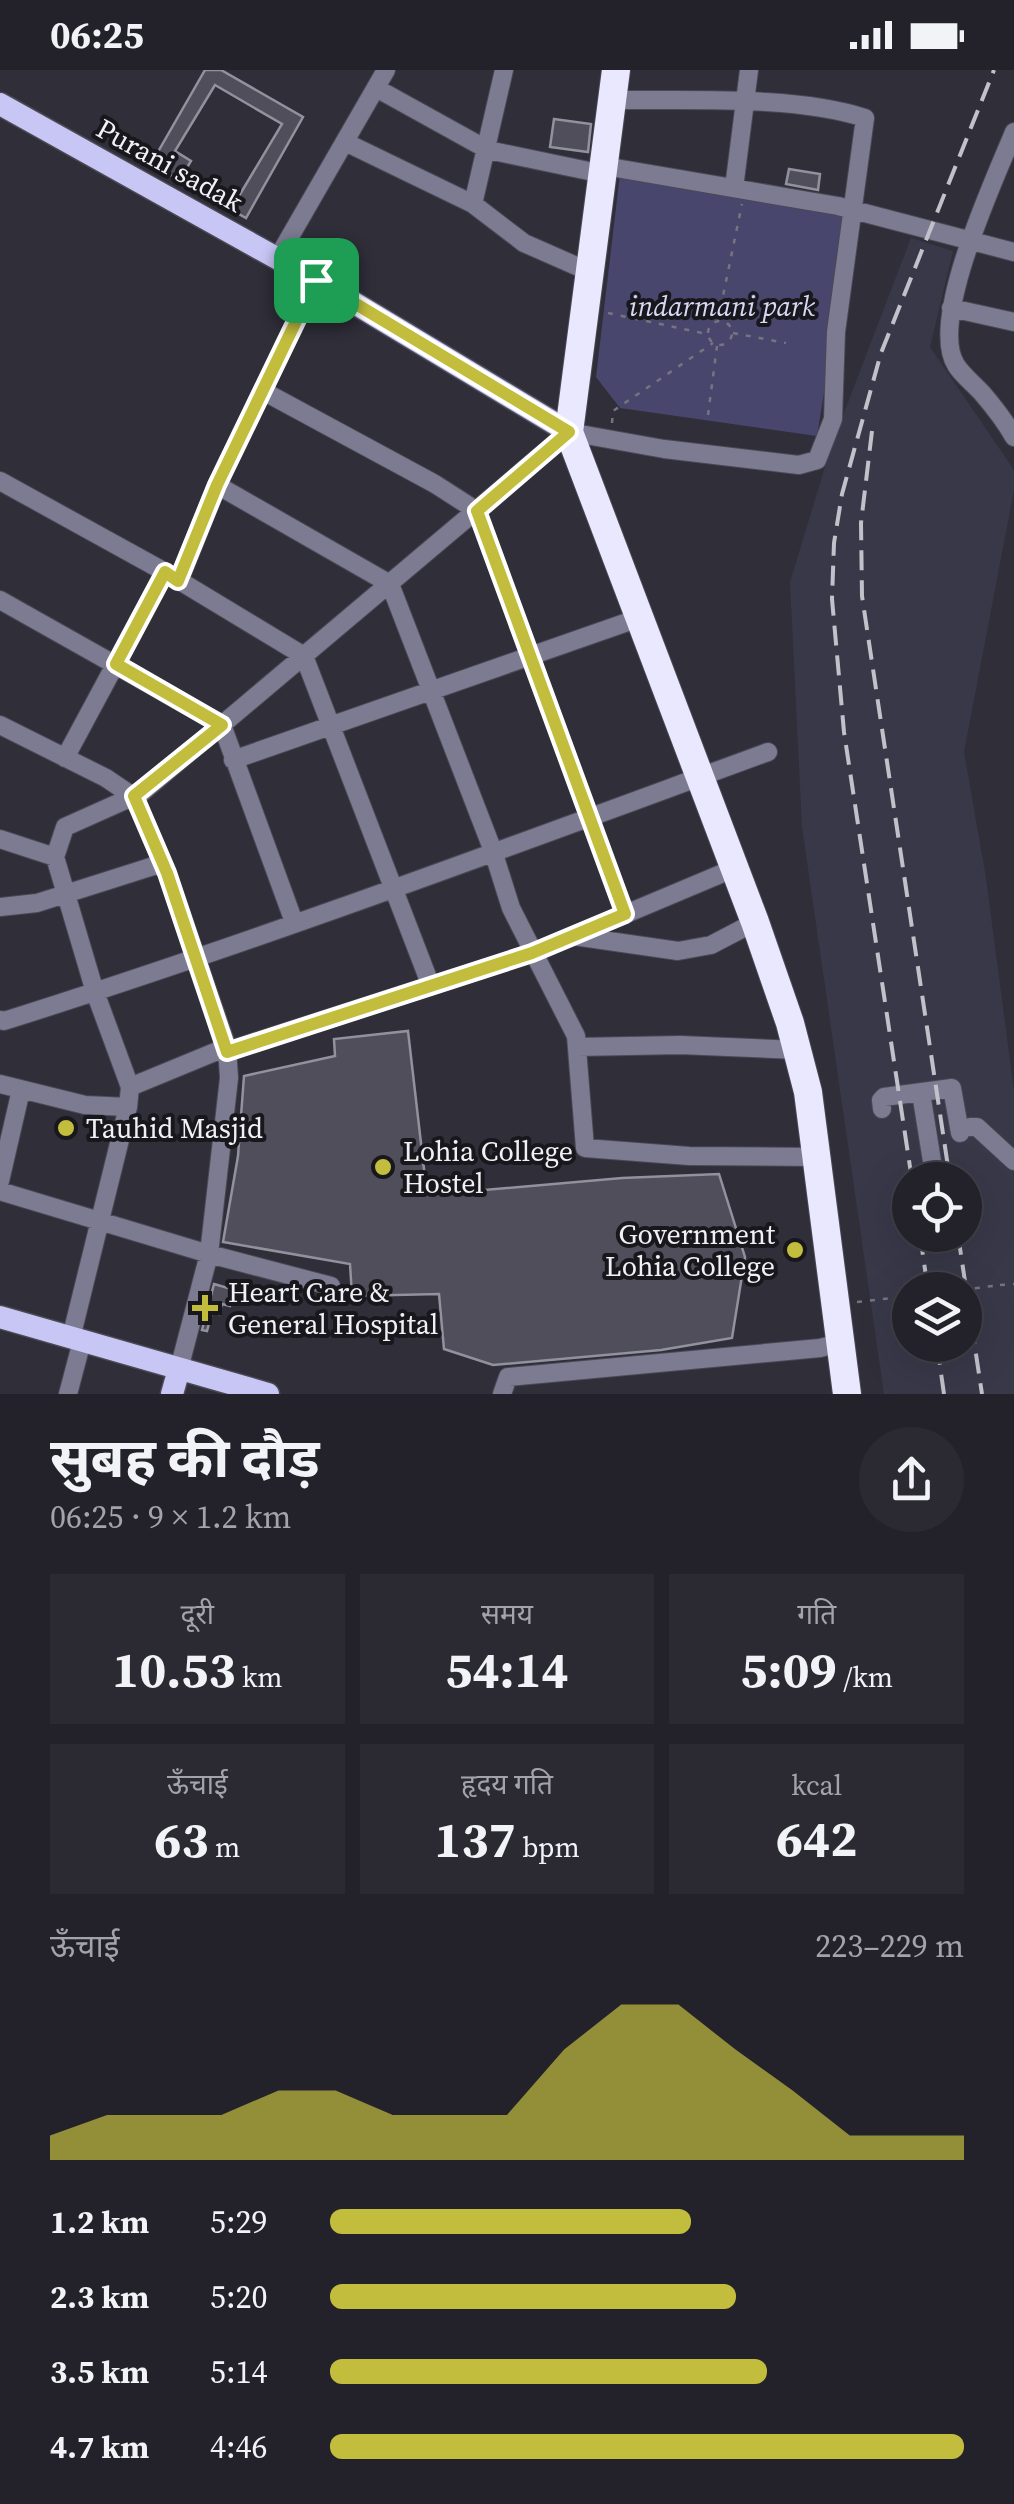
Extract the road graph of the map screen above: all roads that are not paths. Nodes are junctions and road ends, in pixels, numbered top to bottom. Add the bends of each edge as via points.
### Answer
1 (386, 70) edge
2 (504, 70) edge
3 (616, 70) edge
4 (748, 70) edge
5 (376, 88) junction
6 (612, 100) junction
7 (744, 102) junction
8 (0, 104) edge
9 (1014, 132) edge
10 (345, 142) junction
11 (488, 150) junction
12 (604, 170) junction
13 (738, 194) junction
14 (473, 204) junction
15 (852, 210) junction
16 (970, 243) junction
17 (1014, 252) edge
18 (277, 258) junction
19 (590, 272) junction
20 (316, 280) junction
21 (951, 308) junction
22 (1014, 322) edge
23 (264, 392) junction
24 (569, 432) junction
25 (1014, 436) edge
26 (0, 480) edge
27 (217, 485) junction
28 (477, 511) junction
29 (172, 577) junction
30 (390, 584) junction
31 (0, 600) edge
32 (639, 618) junction
33 (304, 656) junction
34 (530, 656) junction
35 (116, 664) junction
36 (432, 690) junction
37 (222, 725) junction
38 (0, 726) edge
39 (330, 726) junction
40 (768, 752) dead end
41 (65, 758) junction
42 (233, 760) junction
43 (700, 777) junction
44 (134, 796) junction
45 (588, 818) junction
46 (0, 839) edge
47 (494, 852) junction
48 (55, 857) junction
49 (163, 863) junction
50 (735, 868) junction
51 (392, 887) junction
52 (65, 892) junction
53 (0, 907) edge
54 (625, 914) junction
55 (294, 922) junction
56 (755, 922) junction
57 (574, 936) junction
58 (532, 953) junction
59 (196, 957) junction
60 (431, 986) junction
61 (94, 992) junction
62 (0, 1020) edge
63 (577, 1047) junction
64 (227, 1049) junction
65 (797, 1050) junction
66 (0, 1084) edge
67 (130, 1087) junction
68 (21, 1090) junction
69 (921, 1092) junction
70 (128, 1108) junction
71 (882, 1109) dead end
72 (817, 1157) junction
73 (1014, 1161) edge
74 (932, 1162) edge
75 (0, 1181) edge
76 (0, 1190) edge
77 (99, 1220) junction
78 (209, 1254) junction
79 (330, 1286) dead end
80 (0, 1318) edge
81 (77, 1340) junction
82 (840, 1343) junction
83 (179, 1370) junction
84 (68, 1394) edge
85 (172, 1394) edge
86 (268, 1394) edge
87 (502, 1394) edge
88 (847, 1394) edge

1 - 5 street
2 - 11 street
3 - 6 highway
4 - 7 street
5 - 10 street
5 - 11 street
6 - 7 street
6 - 12 highway
7 - 13 street
7 - 15 street via 842,110 864,118
8 - 18 main road, Purani sadak
9 - 16 street
10 - 14 street
10 - 18 street
11 - 12 street
11 - 14 street
12 - 13 street
12 - 19 highway
13 - 15 street
14 - 19 street via 524,244
15 - 16 street
15 - 24 street via 833,419 817,460 799,464
16 - 17 street
16 - 21 street
18 - 20 main road, Purani sadak
19 - 24 highway
20 - 23 street
20 - 24 main road, Purani sadak
21 - 22 street
21 - 25 street via 948,342 955,364
23 - 27 street
23 - 28 street
24 - 28 street
24 - 32 highway
26 - 29 street
27 - 29 street
27 - 30 street
28 - 30 street
28 - 34 street
29 - 33 street
29 - 35 street
30 - 33 street
30 - 36 street
31 - 35 street
32 - 34 street
32 - 43 highway
33 - 37 street
33 - 39 street
34 - 36 street
34 - 45 street
35 - 37 street
35 - 41 street
36 - 39 street
36 - 47 street
37 - 42 street
37 - 44 street
38 - 41 street
39 - 42 street
39 - 51 street
40 - 43 street
41 - 44 street
42 - 55 street
43 - 45 street
43 - 50 highway
44 - 48 street via 65,827
44 - 49 street
45 - 47 street
45 - 54 street
46 - 48 street
47 - 51 street
47 - 58 street
48 - 52 street
49 - 52 street
49 - 59 street
50 - 54 street
50 - 56 highway
51 - 55 street
51 - 60 street
52 - 53 street
52 - 61 street
54 - 57 street
55 - 59 street
56 - 57 street via 711,945 678,951
56 - 65 highway
57 - 58 street
58 - 60 street
58 - 63 street
59 - 61 street
59 - 64 street
60 - 64 street
61 - 62 street
61 - 67 street
63 - 65 street
63 - 72 street via 584,1148
64 - 67 street
64 - 78 street
65 - 72 highway
66 - 68 street
67 - 70 street
68 - 70 street
68 - 75 street
69 - 71 street via 884,1097
69 - 73 street via 952,1088 965,1130 976,1127
69 - 74 street
70 - 77 street
72 - 82 highway
76 - 77 street
77 - 78 street
77 - 81 street
78 - 79 street
78 - 83 street
80 - 81 main road
81 - 83 main road
81 - 84 street
82 - 87 street via 508,1377
82 - 88 highway
83 - 85 main road
83 - 86 main road

